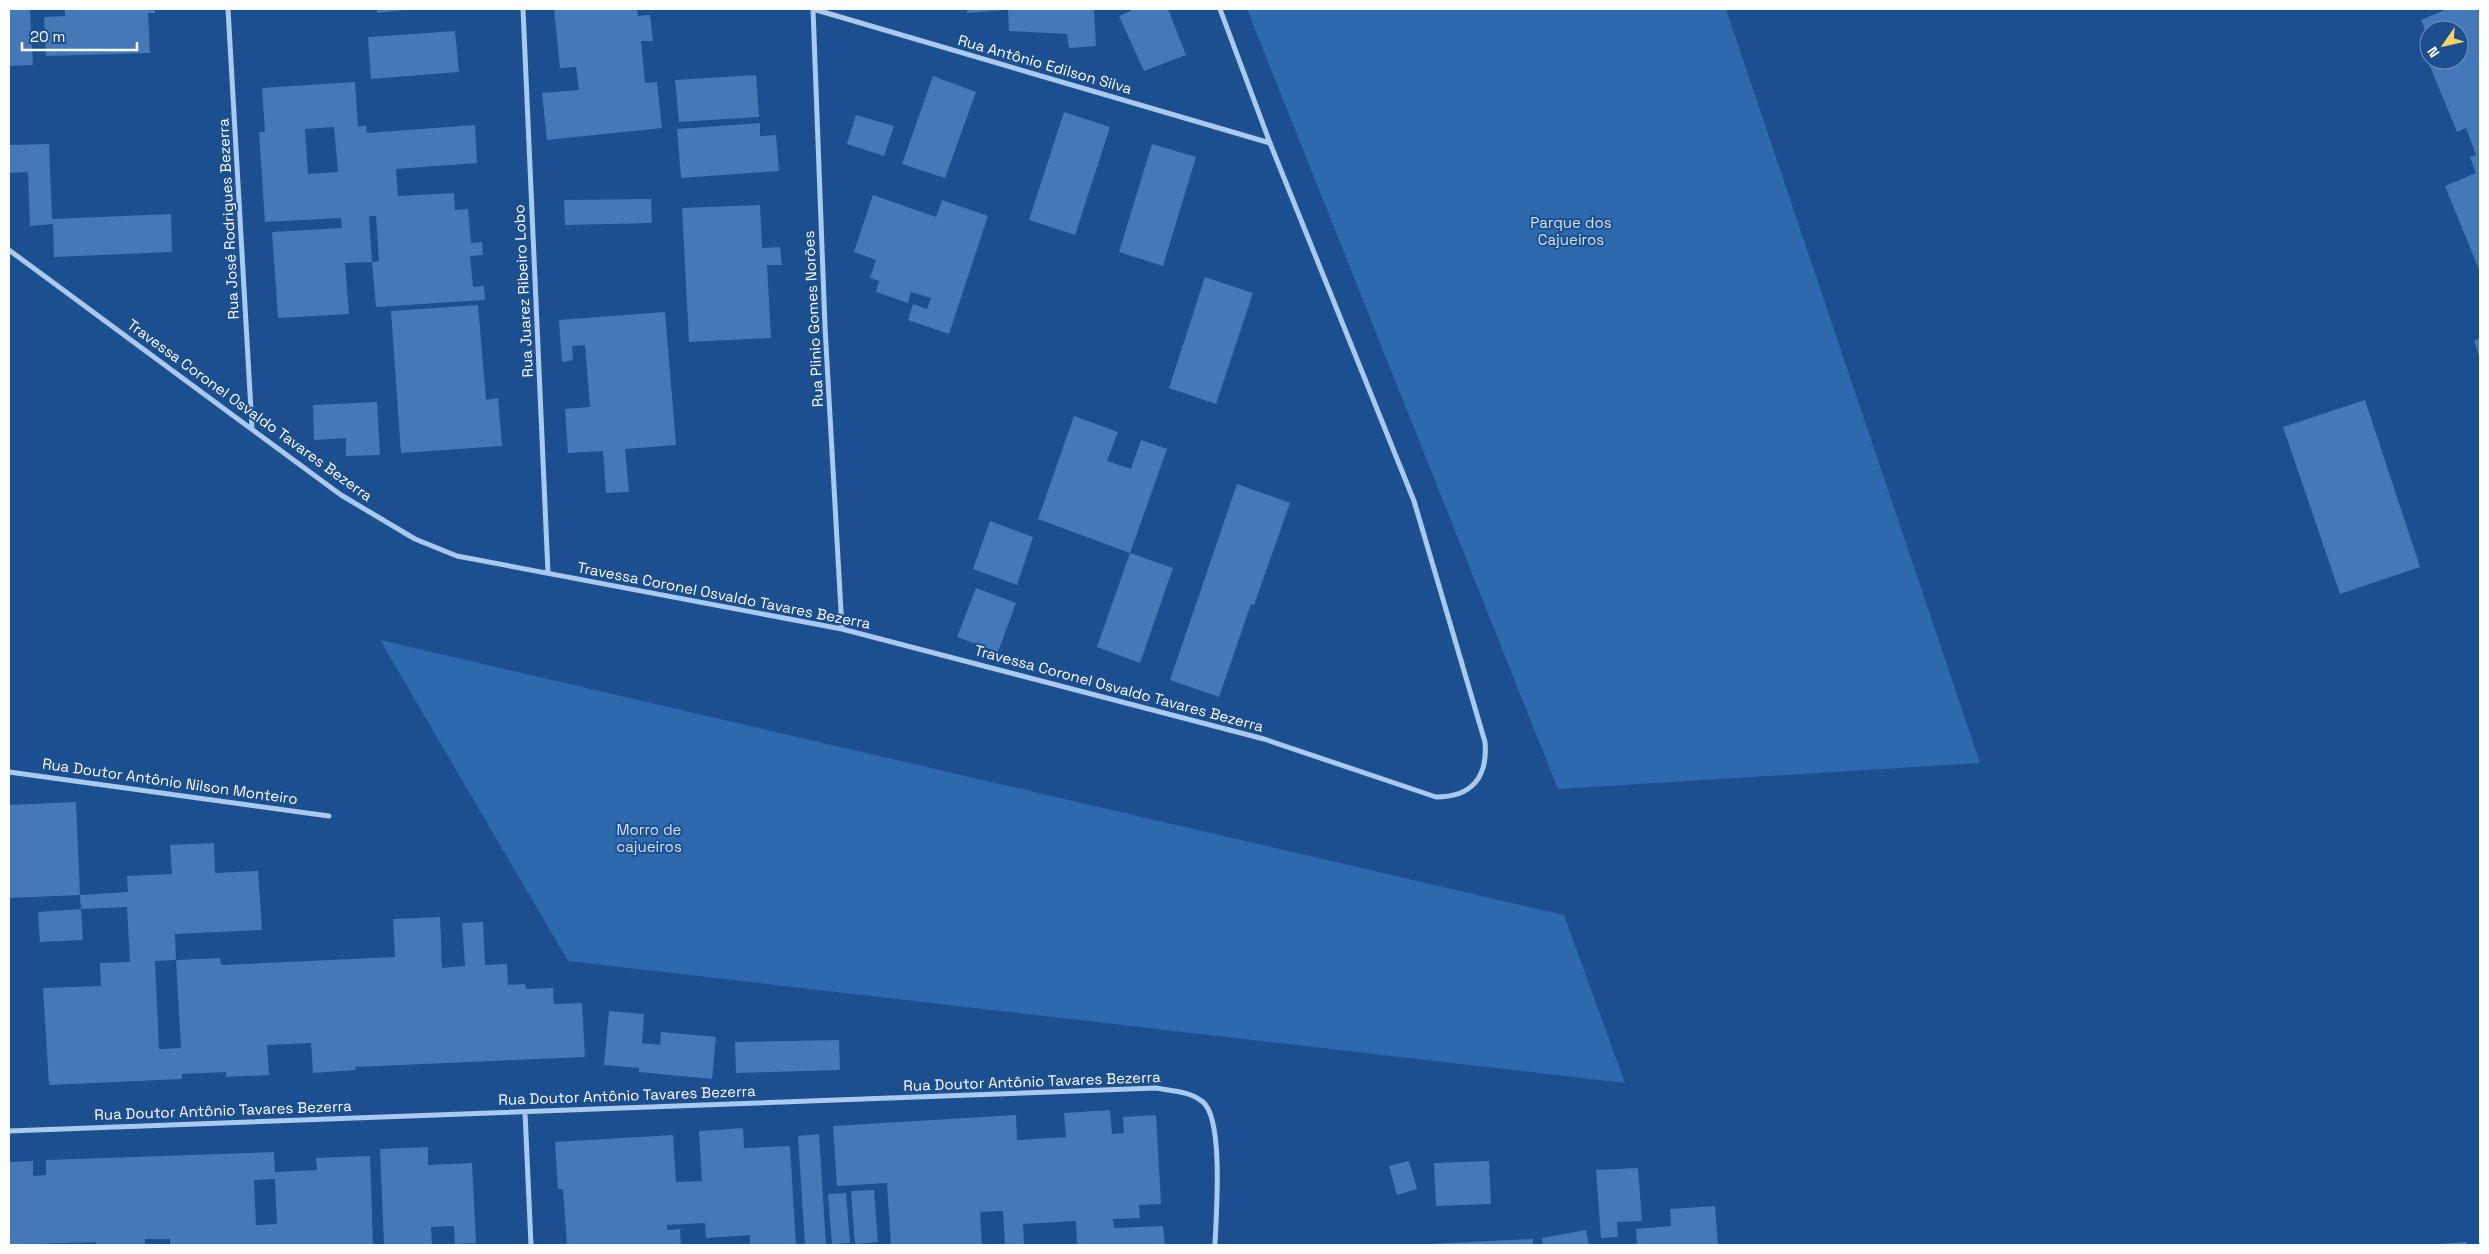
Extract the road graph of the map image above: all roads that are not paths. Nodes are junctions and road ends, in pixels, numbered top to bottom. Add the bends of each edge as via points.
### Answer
1 (228, 9) edge
2 (522, 9) edge
3 (813, 9) edge
4 (1220, 9) edge
5 (1270, 143) junction
6 (9, 250) edge
7 (252, 428) junction
8 (548, 573) junction
9 (842, 628) junction
10 (9, 772) edge
11 (329, 816) dead end
12 (525, 1112) junction
13 (9, 1131) edge
14 (531, 1245) edge
15 (1215, 1245) edge

1 - 7 street, Rua José Rodrigues Bezerra
2 - 8 street, Rua Juarez Ribeiro Lobo
3 - 5 street, Rua Antônio Edilson Silva
3 - 9 street, Rua Plinio Gomes Norões via 824,327
4 - 5 street
5 - 9 street, Travessa Coronel Osvaldo Tavares Bezerra via 1414,501 1485,742 1484,769 1478,780 1450,797 1436,797 1264,739
6 - 7 street, Travessa Coronel Osvaldo Tavares Bezerra
7 - 8 street, Travessa Coronel Osvaldo Tavares Bezerra via 341,495 416,539 457,556
8 - 9 street, Travessa Coronel Osvaldo Tavares Bezerra
10 - 11 street, Rua Doutor Antônio Nilson Monteiro
12 - 13 street, Rua Doutor Antônio Tavares Bezerra
12 - 14 street
12 - 15 street, Rua Doutor Antônio Tavares Bezerra via 1156,1088 1193,1096 1204,1103 1213,1119 1216,1140

